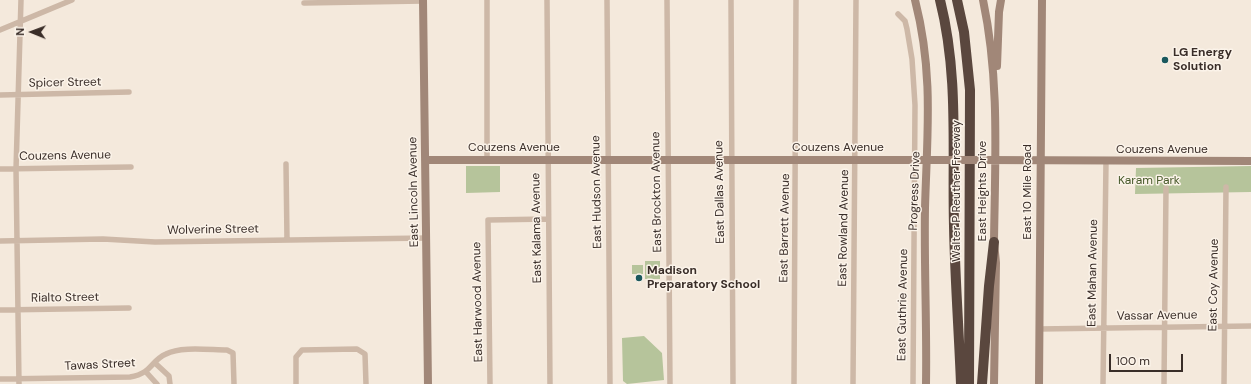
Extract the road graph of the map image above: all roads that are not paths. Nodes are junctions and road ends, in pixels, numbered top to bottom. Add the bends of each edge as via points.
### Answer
1 (21, 0) edge
2 (72, 0) edge
3 (487, 0) edge
4 (547, 0) edge
5 (607, 0) edge
6 (667, 0) edge
7 (731, 0) edge
8 (796, 0) edge
9 (856, 0) edge
10 (915, 0) edge
11 (940, 0) edge
12 (957, 0) edge
13 (983, 0) edge
14 (1001, 0) edge
15 (1042, 0) edge
16 (423, 1) edge
17 (304, 3) dead end
18 (898, 14) dead end
19 (20, 22) junction
20 (0, 30) edge
21 (996, 91) junction
22 (130, 92) dead end
23 (18, 94) junction
24 (0, 95) edge
25 (426, 160) junction
26 (487, 160) junction
27 (796, 160) junction
28 (856, 160) junction
29 (915, 160) junction
30 (927, 160) junction
31 (995, 160) junction
32 (1041, 160) junction
33 (547, 161) junction
34 (607, 161) junction
35 (668, 161) junction
36 (731, 161) junction
37 (1251, 161) edge
38 (1106, 162) junction
39 (286, 164) dead end
40 (131, 167) dead end
41 (0, 169) edge
42 (16, 169) junction
43 (1226, 187) dead end
44 (1166, 188) dead end
45 (548, 219) junction
46 (426, 238) junction
47 (287, 240) junction
48 (0, 241) edge
49 (17, 241) junction
50 (994, 242) junction
51 (129, 308) dead end
52 (0, 310) edge
53 (18, 310) junction
54 (1225, 326) junction
55 (1251, 326) edge
56 (1164, 327) junction
57 (1039, 328) junction
58 (1103, 328) junction
59 (155, 363) junction
60 (146, 372) junction
61 (0, 379) edge
62 (19, 381) edge
63 (157, 384) edge
64 (170, 384) edge
65 (234, 384) edge
66 (296, 384) edge
67 (366, 384) edge
68 (428, 384) edge
69 (490, 384) edge
70 (550, 384) edge
71 (610, 384) edge
72 (670, 384) edge
73 (733, 384) edge
74 (794, 384) edge
75 (853, 384) edge
76 (913, 384) edge
77 (926, 384) edge
78 (961, 384) edge
79 (969, 384) edge
80 (982, 384) edge
81 (994, 384) edge
82 (1038, 384) edge
83 (1103, 384) edge
84 (1164, 384) edge
85 (1224, 384) edge

1 - 19 street
2 - 19 street
3 - 26 street
4 - 33 street, East Kalama Avenue
5 - 34 street, East Hudson Avenue
6 - 35 street, East Brockton Avenue
7 - 36 street, East Dallas Avenue
8 - 27 street, East Barrett Avenue
9 - 28 street, East Rowland Avenue
10 - 30 main road, Progress Drive via 924,42 929,90
11 - 78 highway, Walter P Reuther Freeway via 949,42 953,82 954,226
12 - 79 highway, Walter P Reuther Freeway via 965,40 970,90
13 - 21 main road, East Heights Drive
14 - 21 main road
15 - 32 main road, East 10 Mile Road
16 - 17 street
16 - 25 main road, East Lincoln Avenue
18 - 29 street, East Guthrie Avenue via 906,24 912,59
19 - 20 street
19 - 23 street
21 - 31 main road, East Heights Drive
22 - 23 street, Spicer Street
23 - 24 street, Spicer Street
23 - 42 street
25 - 26 main road, Couzens Avenue
25 - 46 main road, East Lincoln Avenue
26 - 33 main road, Couzens Avenue
27 - 28 main road, Couzens Avenue
27 - 36 main road, Couzens Avenue
27 - 74 street, East Barrett Avenue
28 - 29 main road, Couzens Avenue
28 - 75 street, East Rowland Avenue
29 - 30 main road, Couzens Avenue
29 - 76 street, East Guthrie Avenue
30 - 31 main road, Couzens Avenue, bridge
30 - 77 main road, Progress Drive via 924,277
31 - 32 main road, Couzens Avenue
31 - 50 main road, East Heights Drive
32 - 38 main road, Couzens Avenue
32 - 57 main road, East 10 Mile Road
33 - 34 main road, Couzens Avenue
33 - 45 street, East Kalama Avenue
34 - 35 main road, Couzens Avenue
34 - 71 street, East Hudson Avenue
35 - 36 main road, Couzens Avenue
35 - 72 street, East Brockton Avenue
36 - 73 street, East Dallas Avenue
37 - 38 main road, Couzens Avenue
38 - 58 street, East Mahan Avenue
39 - 47 street
40 - 42 street, Couzens Avenue
41 - 42 street, Couzens Avenue
42 - 49 street
43 - 54 street, East Coy Avenue
44 - 56 street
45 - 69 street, East Harwood Avenue via 488,220
45 - 70 street, East Kalama Avenue
46 - 47 street, Wolverine Street
46 - 68 main road, East Lincoln Avenue
47 - 49 street, Wolverine Street
48 - 49 street, Wolverine Street
49 - 53 street
50 - 80 highway
50 - 81 main road, East Heights Drive
51 - 53 street, Rialto Street
52 - 53 street, Rialto Street
53 - 62 street
54 - 55 street, Vassar Avenue
54 - 56 street, Vassar Avenue
54 - 85 street, East Coy Avenue
56 - 58 street, Vassar Avenue
56 - 84 street
57 - 58 street, Vassar Avenue
57 - 82 main road, East 10 Mile Road
58 - 83 street, East Mahan Avenue
59 - 60 street, Tawas Street
59 - 64 street via 169,376
59 - 65 street, Tawas Street via 163,355 174,351 230,350 233,356
60 - 62 street, Tawas Street via 130,377
60 - 63 street
61 - 62 street, Tawas Street
66 - 67 street via 296,360 302,350 357,349 365,354

